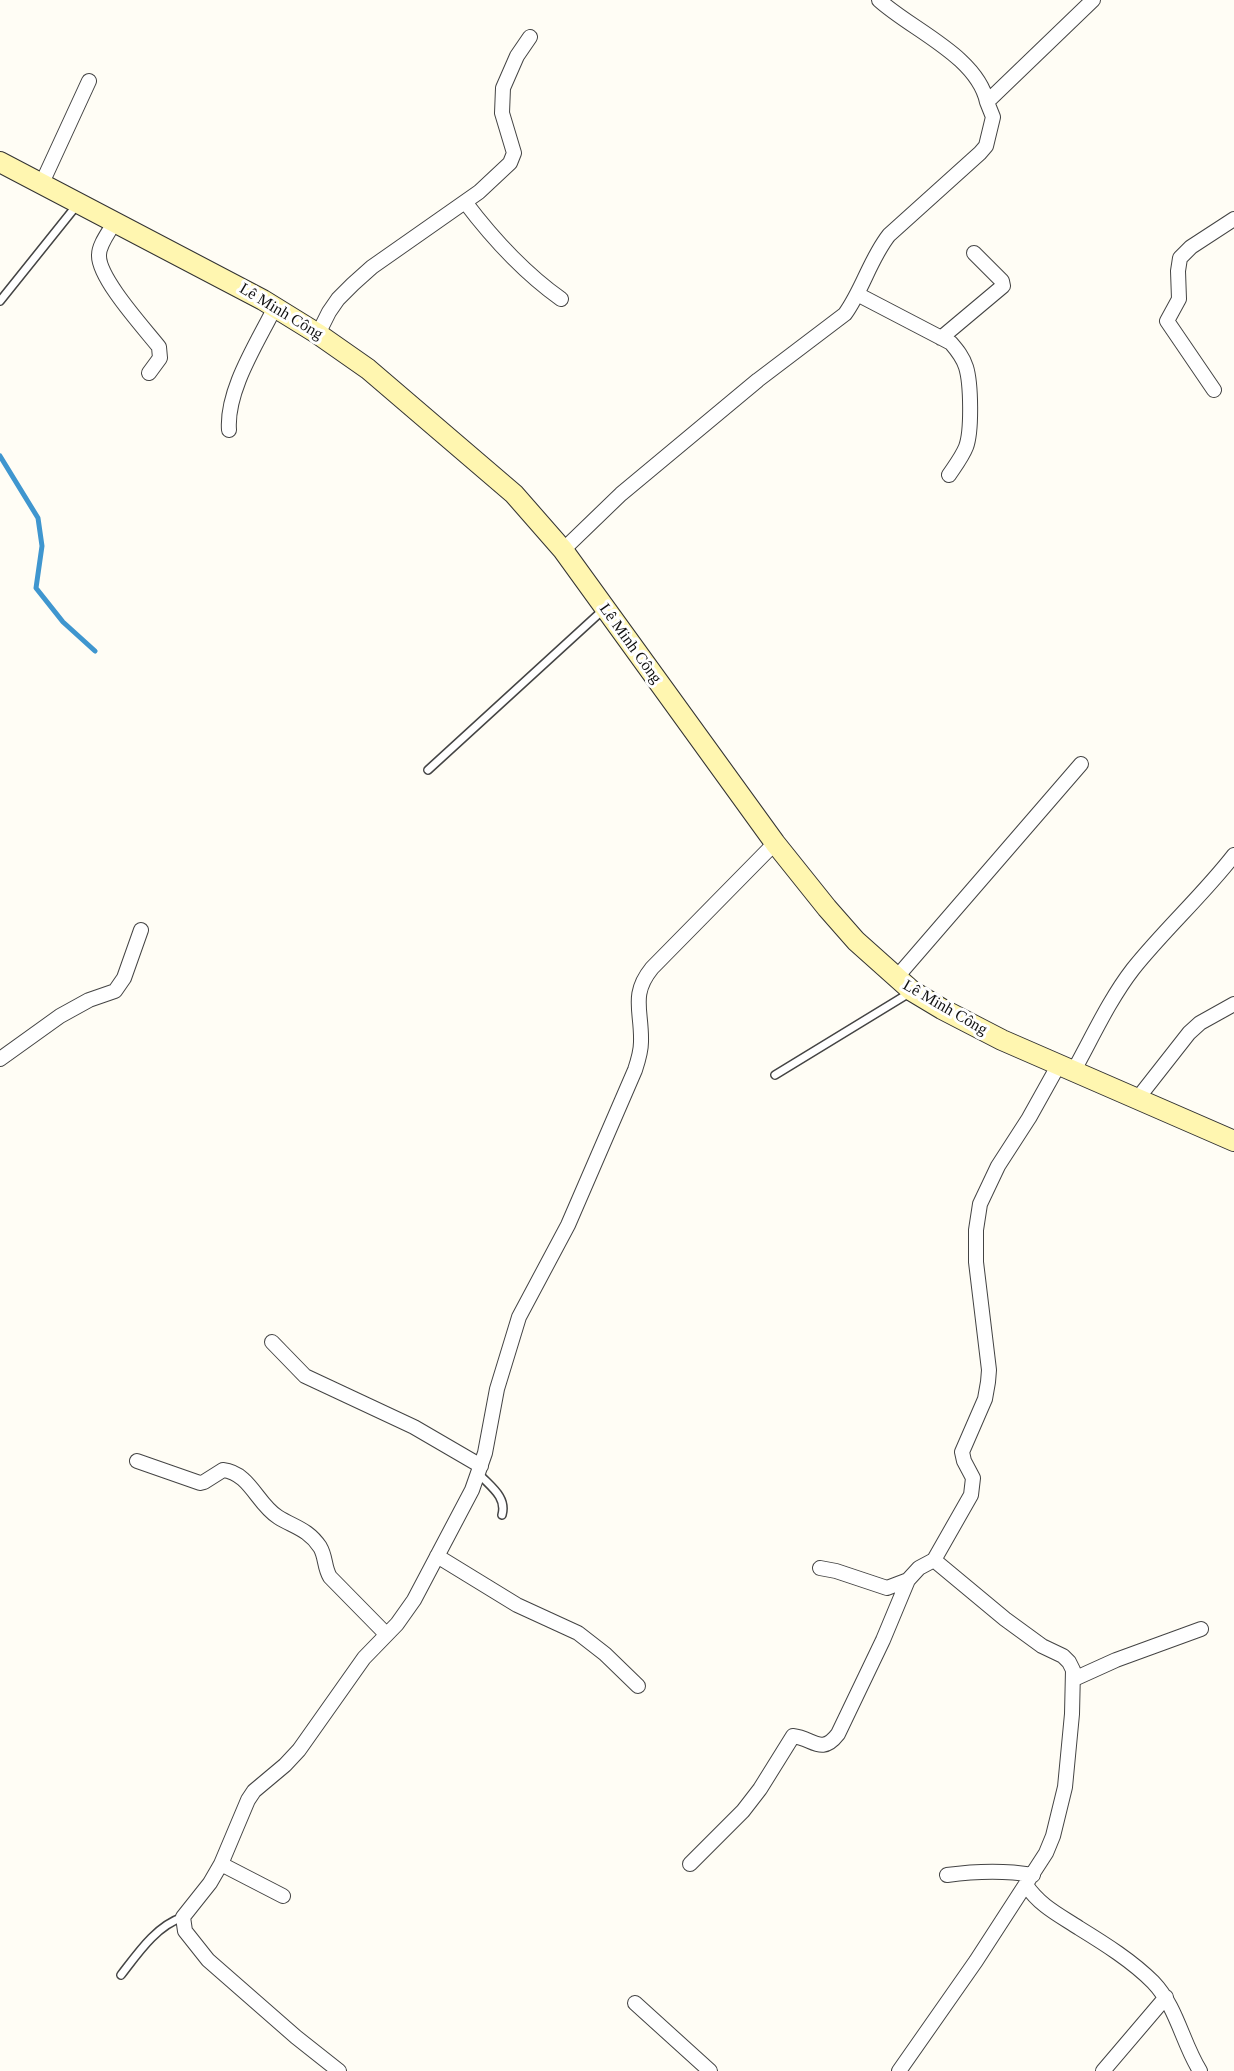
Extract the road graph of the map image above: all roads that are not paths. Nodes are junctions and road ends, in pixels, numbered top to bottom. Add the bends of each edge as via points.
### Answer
1 (879, 0) edge
2 (1093, 0) edge
3 (530, 38) dead end
4 (89, 81) dead end
5 (987, 102) junction
6 (0, 162) edge
7 (42, 183) junction
8 (79, 202) junction
9 (465, 202) junction
10 (1234, 219) edge
11 (115, 221) junction
12 (974, 253) dead end
13 (857, 294) junction
14 (561, 299) dead end
15 (0, 301) edge
16 (275, 307) junction
17 (318, 334) junction
18 (941, 338) junction
19 (149, 373) dead end
20 (1214, 390) dead end
21 (229, 430) dead end
22 (949, 474) dead end
23 (563, 550) junction
24 (605, 609) junction
25 (1081, 764) dead end
26 (428, 770) dead end
27 (775, 843) junction
28 (1234, 855) edge
29 (141, 930) dead end
30 (896, 978) junction
31 (912, 991) junction
32 (1234, 1004) edge
33 (0, 1059) edge
34 (1066, 1069) junction
35 (775, 1075) dead end
36 (1138, 1098) junction
37 (1234, 1141) edge
38 (272, 1342) dead end
39 (137, 1461) dead end
40 (480, 1470) junction
41 (502, 1515) dead end
42 (437, 1556) junction
43 (934, 1560) junction
44 (820, 1568) dead end
45 (908, 1580) junction
46 (1201, 1629) dead end
47 (386, 1634) junction
48 (1074, 1679) junction
49 (638, 1686) dead end
50 (221, 1864) junction
51 (690, 1864) dead end
52 (947, 1875) dead end
53 (1030, 1880) junction
54 (283, 1896) dead end
55 (183, 1917) junction
56 (121, 1975) dead end
57 (1166, 1997) junction
58 (635, 2003) dead end
59 (339, 2071) edge
60 (710, 2071) edge
61 (899, 2071) edge
62 (1103, 2071) edge
63 (1200, 2071) edge

1 - 5 street via 966,64
2 - 5 street
3 - 9 street via 516,56 503,88 502,112 513,153 510,163
4 - 7 street
5 - 13 street via 993,117 986,146 889,235
6 - 7 main road, Lê Minh Công
7 - 8 main road, Lê Minh Công
8 - 11 main road, Lê Minh Công
8 - 15 lane
9 - 14 street via 510,256
9 - 17 street via 353,284 338,299
10 - 20 street via 1184,253 1178,264 1179,300 1167,321
11 - 16 main road, Lê Minh Công
11 - 19 street via 99,253 101,266 159,347 160,358
12 - 18 street via 1003,286
13 - 18 street
13 - 23 street via 835,323 758,380 595,517
16 - 17 main road, Lê Minh Công
16 - 21 street via 244,368 228,418
17 - 23 main road, Lê Minh Công via 368,369 483,467 520,501
18 - 22 street via 960,354 969,381 967,445
23 - 24 main road, Lê Minh Công
24 - 26 lane
24 - 27 main road, Lê Minh Công
25 - 30 street
27 - 30 main road, Lê Minh Công via 856,941
27 - 40 street via 652,968 640,987 642,1045 635,1070 560,1242 519,1317 496,1389
28 - 34 street via 1123,983
29 - 33 street via 124,978 115,991 68,1011
30 - 31 main road, Lê Minh Công
31 - 34 main road, Lê Minh Công via 942,1010
31 - 35 lane
32 - 36 street via 1189,1033
34 - 36 main road, Lê Minh Công
34 - 43 street via 1029,1118 994,1173 980,1204 975,1246 988,1382 963,1452 973,1478 971,1495
36 - 37 main road, Lê Minh Công
38 - 40 street via 305,1376 414,1427
39 - 47 street via 200,1483 223,1470 231,1470 244,1479 278,1517 301,1527 319,1545 330,1577
40 - 41 lane via 503,1500
40 - 42 street
42 - 47 street via 414,1600
42 - 49 street via 517,1605 578,1633
43 - 45 street
43 - 48 street via 1005,1619 1063,1656
44 - 45 street via 887,1588
45 - 51 street via 838,1734 826,1745 793,1736 747,1806
46 - 48 street
47 - 50 street via 359,1664 299,1750 254,1791
48 - 53 street via 1065,1787 1046,1853
50 - 54 street
50 - 55 street
52 - 53 street via 1015,1872
53 - 57 street via 1040,1903 1141,1971
53 - 61 street
55 - 56 lane via 164,1926
55 - 59 street via 185,1931 198,1950
57 - 62 street
57 - 63 street
58 - 60 street

